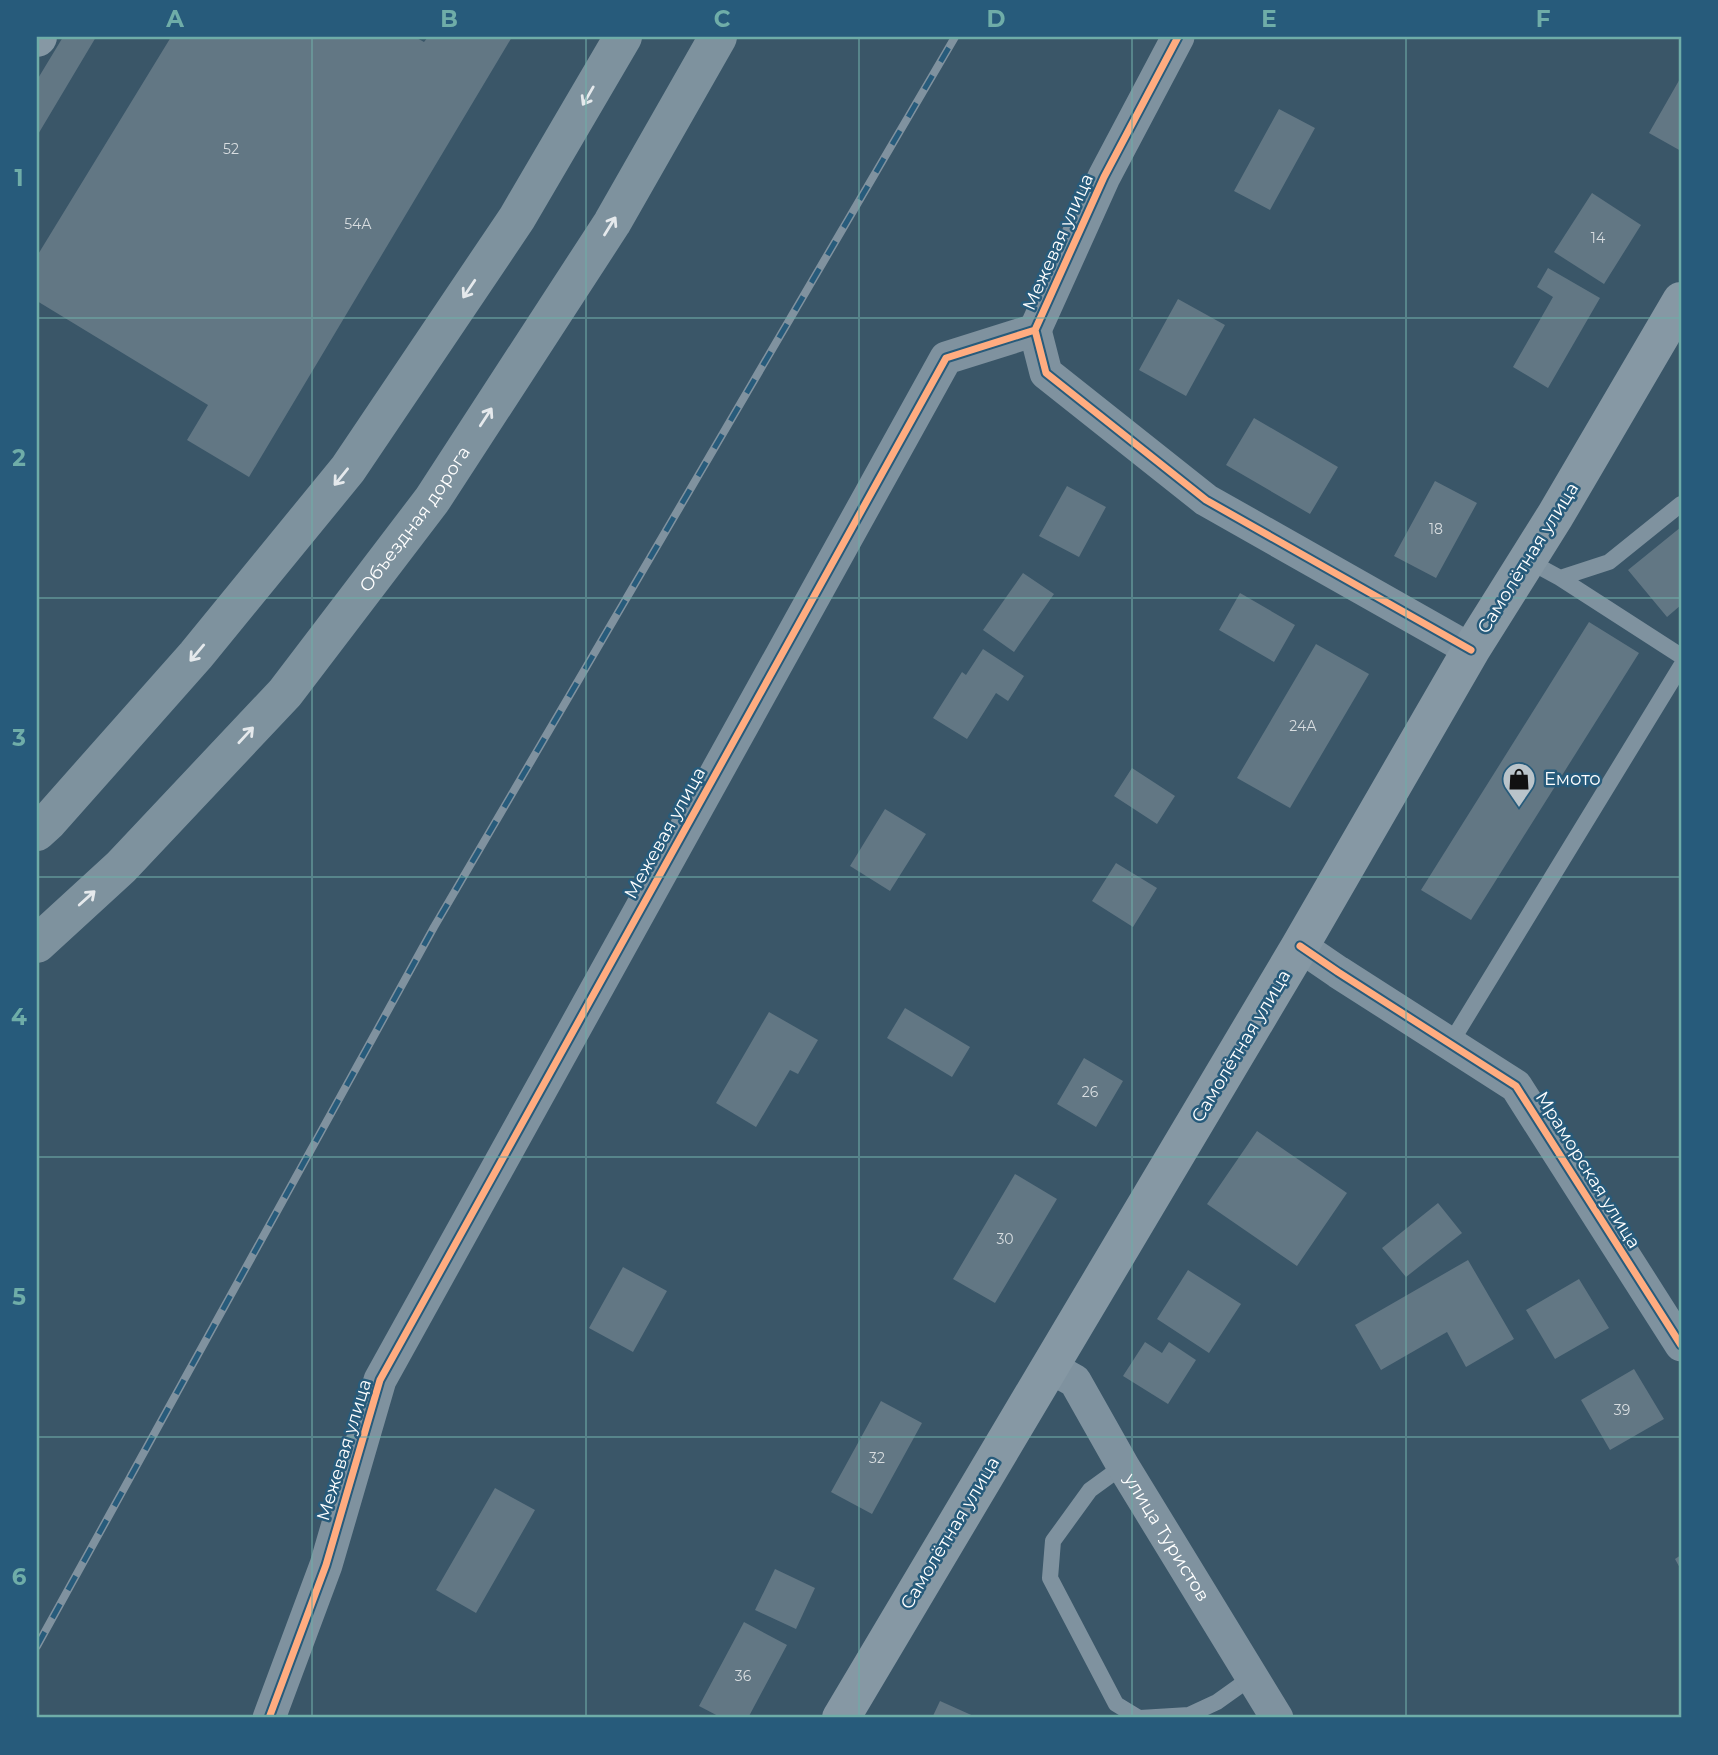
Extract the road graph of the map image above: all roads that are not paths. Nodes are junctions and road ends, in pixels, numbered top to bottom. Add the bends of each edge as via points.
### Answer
1 (623, 37) edge
2 (718, 37) edge
3 (1178, 37) edge
4 (1681, 301) edge
5 (1035, 330) junction
6 (1681, 504) edge
7 (1527, 560) junction
8 (1560, 578) junction
9 (1471, 650) junction
10 (1681, 656) edge
11 (1681, 666) edge
12 (37, 832) edge
13 (37, 944) edge
14 (1300, 946) junction
15 (1450, 1044) junction
16 (1681, 1345) edge
17 (1049, 1367) junction
18 (1123, 1466) junction
19 (1252, 1677) junction
20 (269, 1718) edge
21 (841, 1718) edge
22 (1139, 1718) edge
23 (1277, 1718) edge

1 -> 12 main road via 517,218 348,469 196,655
13 -> 2 main road, Объездная дорога via 121,867 285,693 424,511 612,223
3 - 5 street, Межевая улица via 1104,177
4 - 7 main road, Самолётная улица
5 - 9 street via 1046,373 1206,500
5 - 20 street, Межевая улица via 946,358 380,1380 326,1565
6 - 8 lane via 1609,562
7 - 8 lane
7 - 9 main road, Самолётная улица
8 - 10 lane
9 - 14 main road, Самолётная улица
11 - 15 lane
14 - 15 street, Мраморская улица
14 - 17 main road, Самолётная улица
15 - 16 street, Мраморская улица via 1516,1086
17 - 18 street, улица Туристов via 1075,1381
17 - 21 main road, Самолётная улица
18 - 19 street, улица Туристов
18 - 22 lane via 1090,1490 1053,1541 1050,1578 1116,1704
19 - 22 lane via 1189,1715
19 - 23 street, улица Туристов

